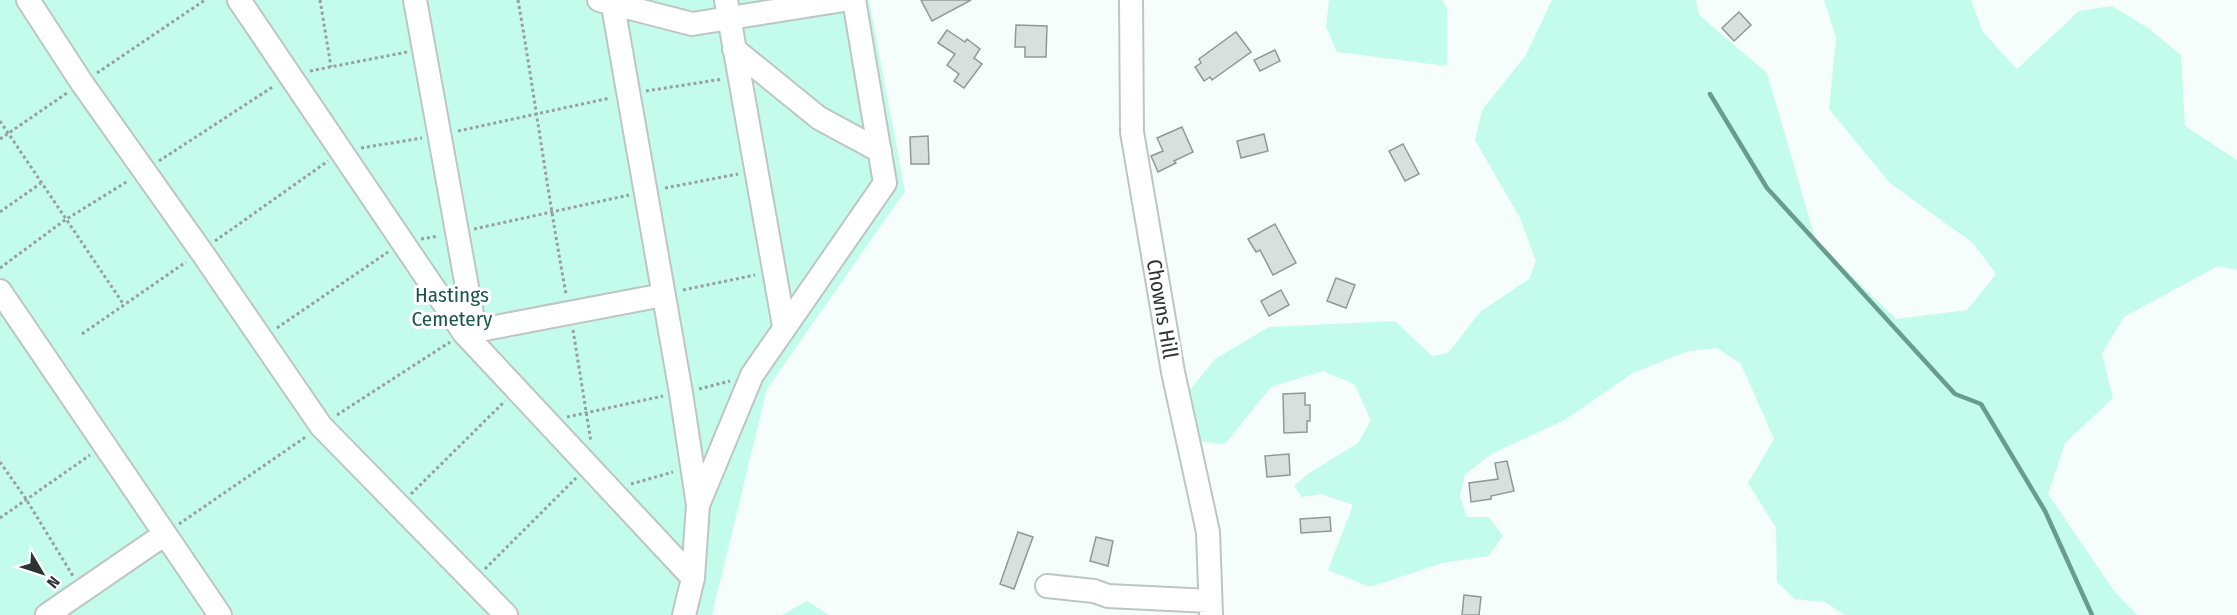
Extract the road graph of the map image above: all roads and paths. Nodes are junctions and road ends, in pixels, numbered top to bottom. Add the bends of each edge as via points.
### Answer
1 (28, 0) edge
2 (205, 0) edge
3 (239, 0) edge
4 (320, 0) edge
5 (416, 0) edge
6 (518, 0) edge
7 (844, 0) edge
8 (854, 0) edge
9 (1131, 0) edge
10 (608, 1) edge
11 (728, 9) edge
12 (423, 49) junction
13 (734, 49) junction
14 (331, 67) junction
15 (290, 75) junction
16 (739, 77) junction
17 (82, 83) junction
18 (628, 94) junction
19 (538, 115) junction
20 (0, 121) edge
21 (8, 133) junction
22 (439, 135) junction
23 (0, 139) edge
24 (342, 151) junction
25 (880, 152) junction
26 (757, 170) junction
27 (143, 171) junction
28 (41, 183) junction
29 (646, 191) junction
30 (0, 212) edge
31 (551, 213) junction
32 (65, 220) junction
33 (456, 233) junction
34 (403, 242) junction
35 (201, 251) junction
36 (0, 268) edge
37 (775, 270) junction
38 (0, 291) edge
39 (663, 295) junction
40 (124, 305) junction
41 (570, 313) junction
42 (784, 327) junction
43 (469, 332) junction
44 (82, 334) dead end
45 (261, 339) junction
46 (752, 375) junction
47 (517, 390) junction
48 (681, 393) junction
49 (588, 411) junction
50 (547, 422) junction
51 (321, 426) junction
52 (104, 445) junction
53 (0, 462) edge
54 (692, 466) junction
55 (592, 470) junction
56 (610, 490) junction
57 (26, 500) junction
58 (698, 505) junction
59 (399, 506) junction
60 (0, 518) edge
61 (165, 534) junction
62 (693, 578) junction
63 (473, 581) junction
64 (1047, 586) dead end
65 (82, 591) junction
66 (1210, 608) edge
67 (47, 615) edge
68 (220, 615) edge
69 (506, 615) edge
70 (684, 615) edge

1 - 17 street
2 - 17 path
3 - 15 street
4 - 14 path
5 - 12 street
6 - 19 path
7 - 11 street
8 - 25 street
9 - 66 street, Chowns Hill via 1132,132 1173,372 1208,532
10 - 11 street via 692,24
10 - 18 street
11 - 13 street
12 - 14 path
12 - 22 street
13 - 16 street
13 - 25 street via 819,118
14 - 15 path
15 - 24 street
15 - 27 path
16 - 18 path
16 - 26 street
17 - 21 path
17 - 27 street
18 - 19 path
18 - 29 street
19 - 22 path
19 - 31 path
20 - 21 path
21 - 23 path
21 - 28 path
22 - 24 path
22 - 33 street
24 - 34 street
24 - 35 path
25 - 42 street via 885,183
26 - 29 path
26 - 37 street
27 - 32 path
27 - 35 street
28 - 30 path
28 - 32 path
29 - 31 path
29 - 39 street
31 - 33 path
31 - 41 path
32 - 36 path
32 - 40 path
33 - 34 path
33 - 43 street
34 - 43 street
34 - 45 path
35 - 40 path
35 - 45 street
37 - 39 path
37 - 42 street
38 - 52 street
39 - 41 street
39 - 48 street
40 - 44 path
41 - 43 street
41 - 49 path
42 - 46 street
43 - 47 street
43 - 51 path
45 - 51 street
46 - 48 path
46 - 58 street
47 - 50 street
47 - 59 path
48 - 49 path
48 - 54 street
49 - 50 path
49 - 55 path
50 - 55 street
51 - 59 street
51 - 61 path
52 - 57 path
52 - 61 street
53 - 57 path
54 - 56 path
54 - 58 street
55 - 56 street
55 - 63 path
56 - 62 street
57 - 60 path
57 - 65 path
58 - 62 street
59 - 63 street
61 - 65 street
61 - 68 street
62 - 70 street
63 - 69 street
64 - 66 street
65 - 67 street

